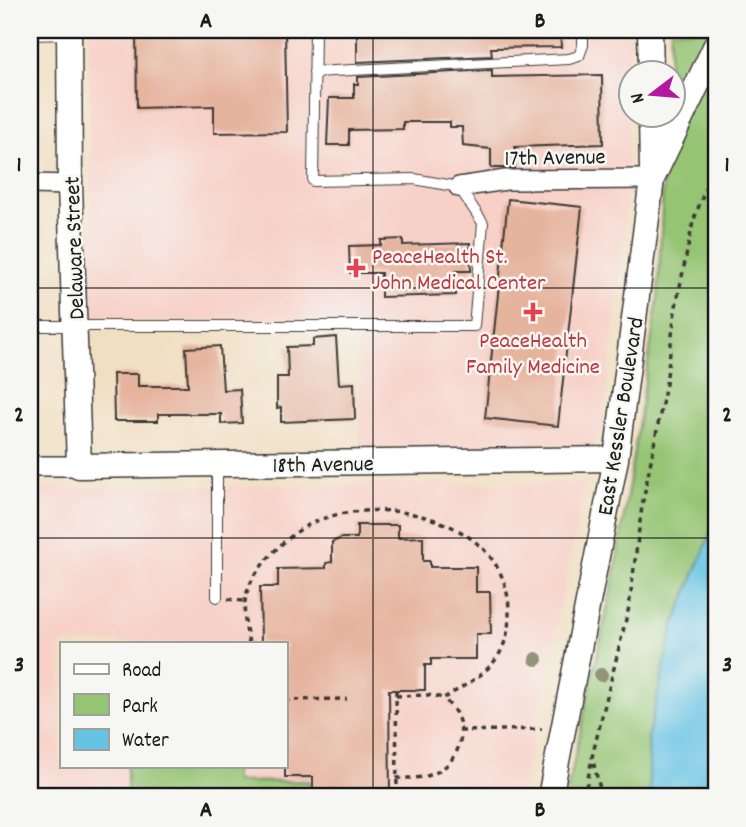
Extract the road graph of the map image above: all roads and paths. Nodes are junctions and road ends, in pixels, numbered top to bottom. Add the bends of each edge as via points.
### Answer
1 (315, 30) edge
2 (583, 30) edge
3 (650, 30) edge
4 (69, 32) edge
5 (30, 35) edge
6 (716, 45) edge
7 (650, 60) edge
8 (314, 72) junction
9 (651, 130) edge
10 (716, 160) edge
11 (652, 179) junction
12 (30, 184) edge
13 (70, 185) junction
14 (459, 187) junction
15 (30, 326) edge
16 (75, 326) junction
17 (615, 459) junction
18 (217, 464) junction
19 (30, 466) edge
20 (79, 466) junction
21 (217, 597) dead end
22 (248, 642) edge
23 (444, 698) junction
24 (348, 699) dead end
25 (287, 700) edge
26 (564, 728) junction
27 (460, 732) junction
28 (592, 757) junction
29 (396, 778) junction
30 (397, 791) dead end
31 (550, 797) edge
32 (583, 797) edge
33 (602, 797) edge

1 - 8 lane
2 - 8 lane via 579,56 569,59
3 - 7 street
4 - 5 lane
4 - 13 street, Delaware Street
6 - 11 street, East Kessler Boulevard
8 - 14 lane via 313,181 414,179
9 - 11 street
10 - 28 path via 693,222 682,273 629,607
11 - 14 street, 17th Avenue via 506,180
11 - 17 street, East Kessler Boulevard
12 - 13 street
13 - 16 street, Delaware Street
14 - 16 lane via 483,223 474,326
15 - 16 lane
16 - 20 street, Delaware Street
17 - 18 street, 18th Avenue
17 - 26 street, East Kessler Boulevard
18 - 20 street, 18th Avenue
18 - 21 lane
19 - 20 street, 18th Avenue
22 - 23 path via 243,601 249,583 281,544 306,526 343,513 396,511 424,516 469,536 489,554 509,598 503,648 492,664
23 - 27 path via 458,717
23 - 29 path via 396,693
24 - 25 path
26 - 27 path
26 - 31 street, East Kessler Boulevard
27 - 29 path via 455,756 445,767 419,778
28 - 32 path
28 - 33 path
29 - 30 path

